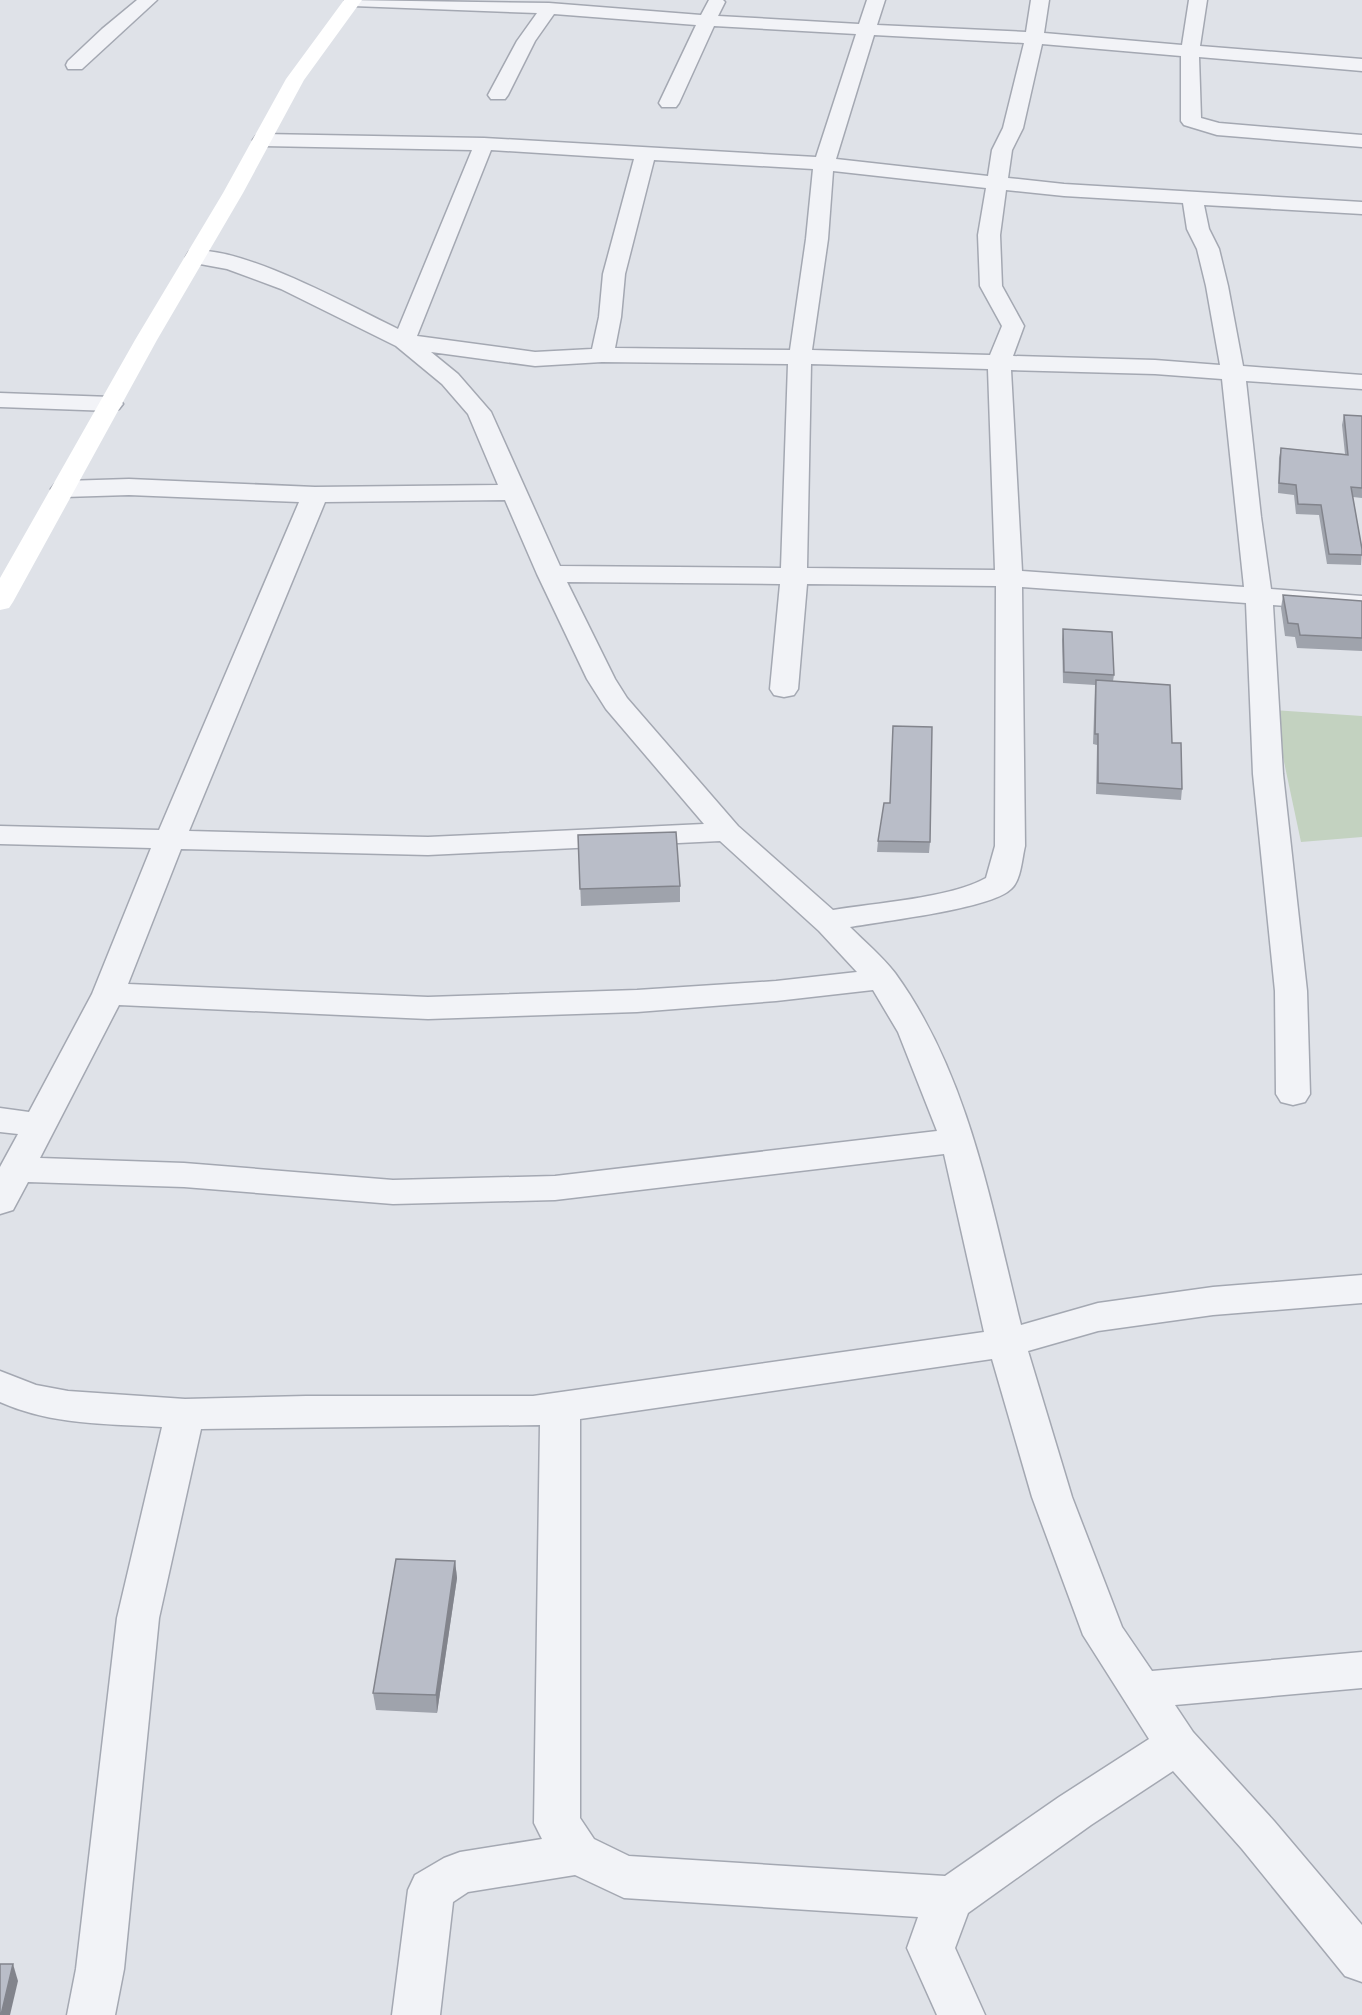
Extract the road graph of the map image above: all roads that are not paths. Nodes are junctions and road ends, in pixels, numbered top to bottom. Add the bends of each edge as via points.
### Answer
1 (148, 0) edge
2 (353, 0) edge
3 (717, 0) edge
4 (876, 0) edge
5 (1040, 0) edge
6 (1198, 0) edge
7 (549, 8) junction
8 (707, 21) junction
9 (867, 28) junction
10 (1034, 38) junction
11 (1190, 49) junction
12 (75, 65) dead end
13 (1362, 65) edge
14 (498, 94) dead end
15 (669, 103) dead end
16 (263, 140) junction
17 (1362, 141) edge
18 (484, 144) junction
19 (645, 155) junction
20 (824, 164) junction
21 (998, 183) junction
22 (1193, 200) junction
23 (1362, 208) edge
24 (197, 257) junction
25 (404, 341) junction
26 (602, 355) junction
27 (800, 357) junction
28 (999, 363) junction
29 (1232, 372) junction
30 (1362, 381) edge
31 (0, 400) edge
32 (111, 404) junction
33 (64, 489) junction
34 (513, 492) junction
35 (315, 495) junction
36 (550, 574) junction
37 (794, 576) junction
38 (1009, 578) junction
39 (1259, 596) junction
40 (0, 602) edge
41 (1362, 604) edge
42 (784, 689) dead end
43 (727, 832) junction
44 (0, 835) edge
45 (170, 839) junction
46 (826, 921) junction
47 (882, 979) junction
48 (108, 994) junction
49 (1293, 1094) dead end
50 (0, 1120) edge
51 (41, 1125) junction
52 (958, 1140) junction
53 (19, 1169) junction
54 (0, 1201) edge
55 (1362, 1289) edge
56 (1006, 1343) junction
57 (0, 1386) edge
58 (560, 1407) junction
59 (185, 1414) junction
60 (1362, 1670) edge
61 (1142, 1690) junction
62 (1177, 1745) junction
63 (578, 1854) junction
64 (952, 1899) junction
65 (1362, 1960) edge
66 (91, 2015) edge
67 (416, 2015) edge
68 (961, 2015) edge

1 - 12 street
2 - 7 street
2 - 16 street via 294,79
3 - 8 street
4 - 9 street
5 - 10 street
6 - 11 street
7 - 8 street
7 - 14 street
8 - 9 street
8 - 15 street
9 - 10 street
9 - 20 street
10 - 11 street
10 - 21 street via 1013,128 1002,150
11 - 13 street
11 - 17 street via 1191,121 1217,129
16 - 18 street
16 - 24 street
18 - 19 street
18 - 25 street
19 - 20 street
19 - 26 street via 614,274
20 - 21 street
20 - 27 street
21 - 22 street
21 - 28 street via 989,235 990,286 1012,326
22 - 23 street
22 - 29 street via 1217,286
24 - 25 street via 232,263 289,284
24 - 32 street
25 - 26 street via 535,359
25 - 34 street via 450,379 479,412
26 - 27 street
27 - 28 street
27 - 37 street
28 - 29 street
28 - 38 street
29 - 30 street
29 - 39 street via 1238,395
31 - 32 street
32 - 33 street
33 - 35 street via 129,487
33 - 40 street
34 - 35 street
34 - 36 street
35 - 45 street
36 - 37 street
36 - 43 street via 616,703
37 - 38 street
37 - 42 street
38 - 39 street
38 - 46 street via 1010,846 1000,883 984,892 952,900
39 - 41 street
39 - 49 street via 1268,774 1291,991
43 - 45 street via 428,846
43 - 46 street
44 - 45 street
45 - 48 street
46 - 47 street
47 - 48 street via 637,1001 428,1008
47 - 52 street via 915,1032
48 - 51 street
50 - 51 street
51 - 53 street
52 - 53 street via 555,1188 393,1192 184,1175
52 - 56 street
53 - 54 street
55 - 56 street via 1213,1301 1098,1317
56 - 58 street
56 - 61 street via 1052,1497 1104,1635
57 - 59 street via 30,1399 68,1406
58 - 59 street via 533,1411
58 - 63 street via 557,1823
59 - 66 street via 138,1618 100,1969
60 - 61 street
61 - 62 street
62 - 64 street via 1075,1811
62 - 65 street via 1258,1834
63 - 64 street via 624,1877
63 - 67 street via 460,1873 431,1890
64 - 68 street via 931,1948

